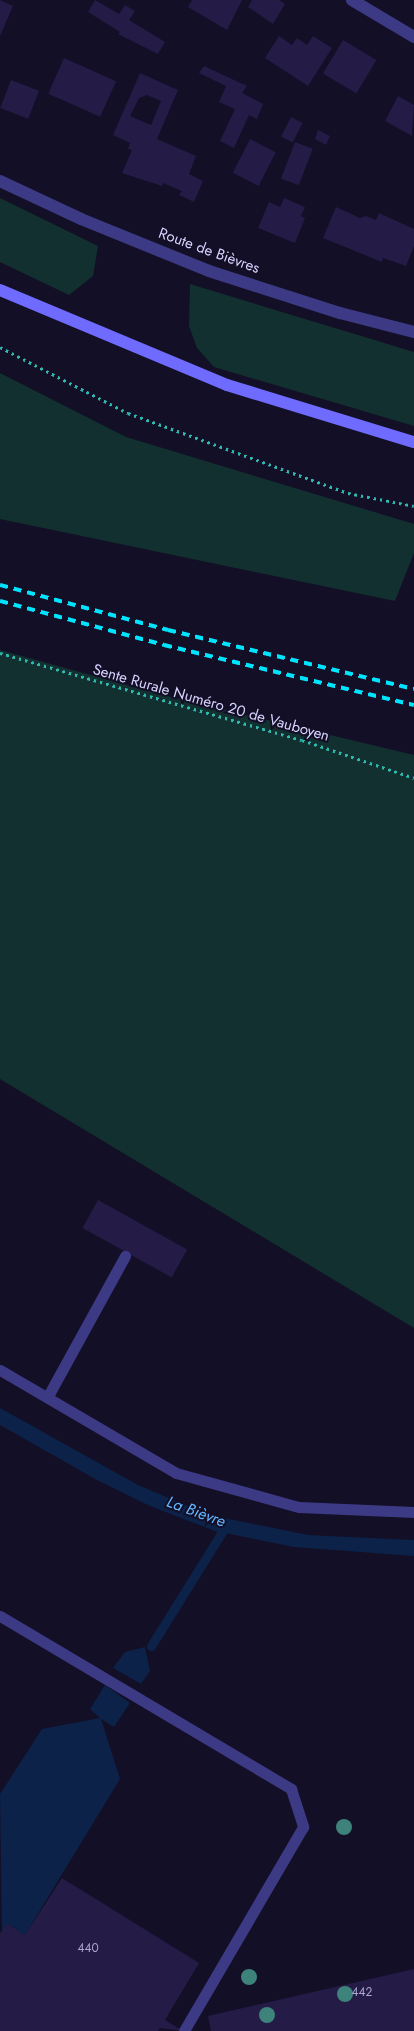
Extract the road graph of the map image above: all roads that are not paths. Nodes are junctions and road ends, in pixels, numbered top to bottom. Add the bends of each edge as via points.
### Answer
1 (352, 0) edge
2 (414, 37) edge
3 (0, 181) edge
4 (0, 290) edge
5 (414, 332) edge
6 (414, 442) edge
7 (125, 1256) dead end
8 (0, 1370) edge
9 (48, 1396) junction
10 (414, 1512) edge
11 (0, 1616) edge
12 (184, 2031) edge

1 - 2 street
3 - 5 street, Route de Bièvres via 81,219 209,271
4 - 6 main road via 227,386
7 - 9 lane
8 - 9 lane
9 - 10 lane via 176,1473 299,1507
11 - 12 lane via 291,1789 303,1826

